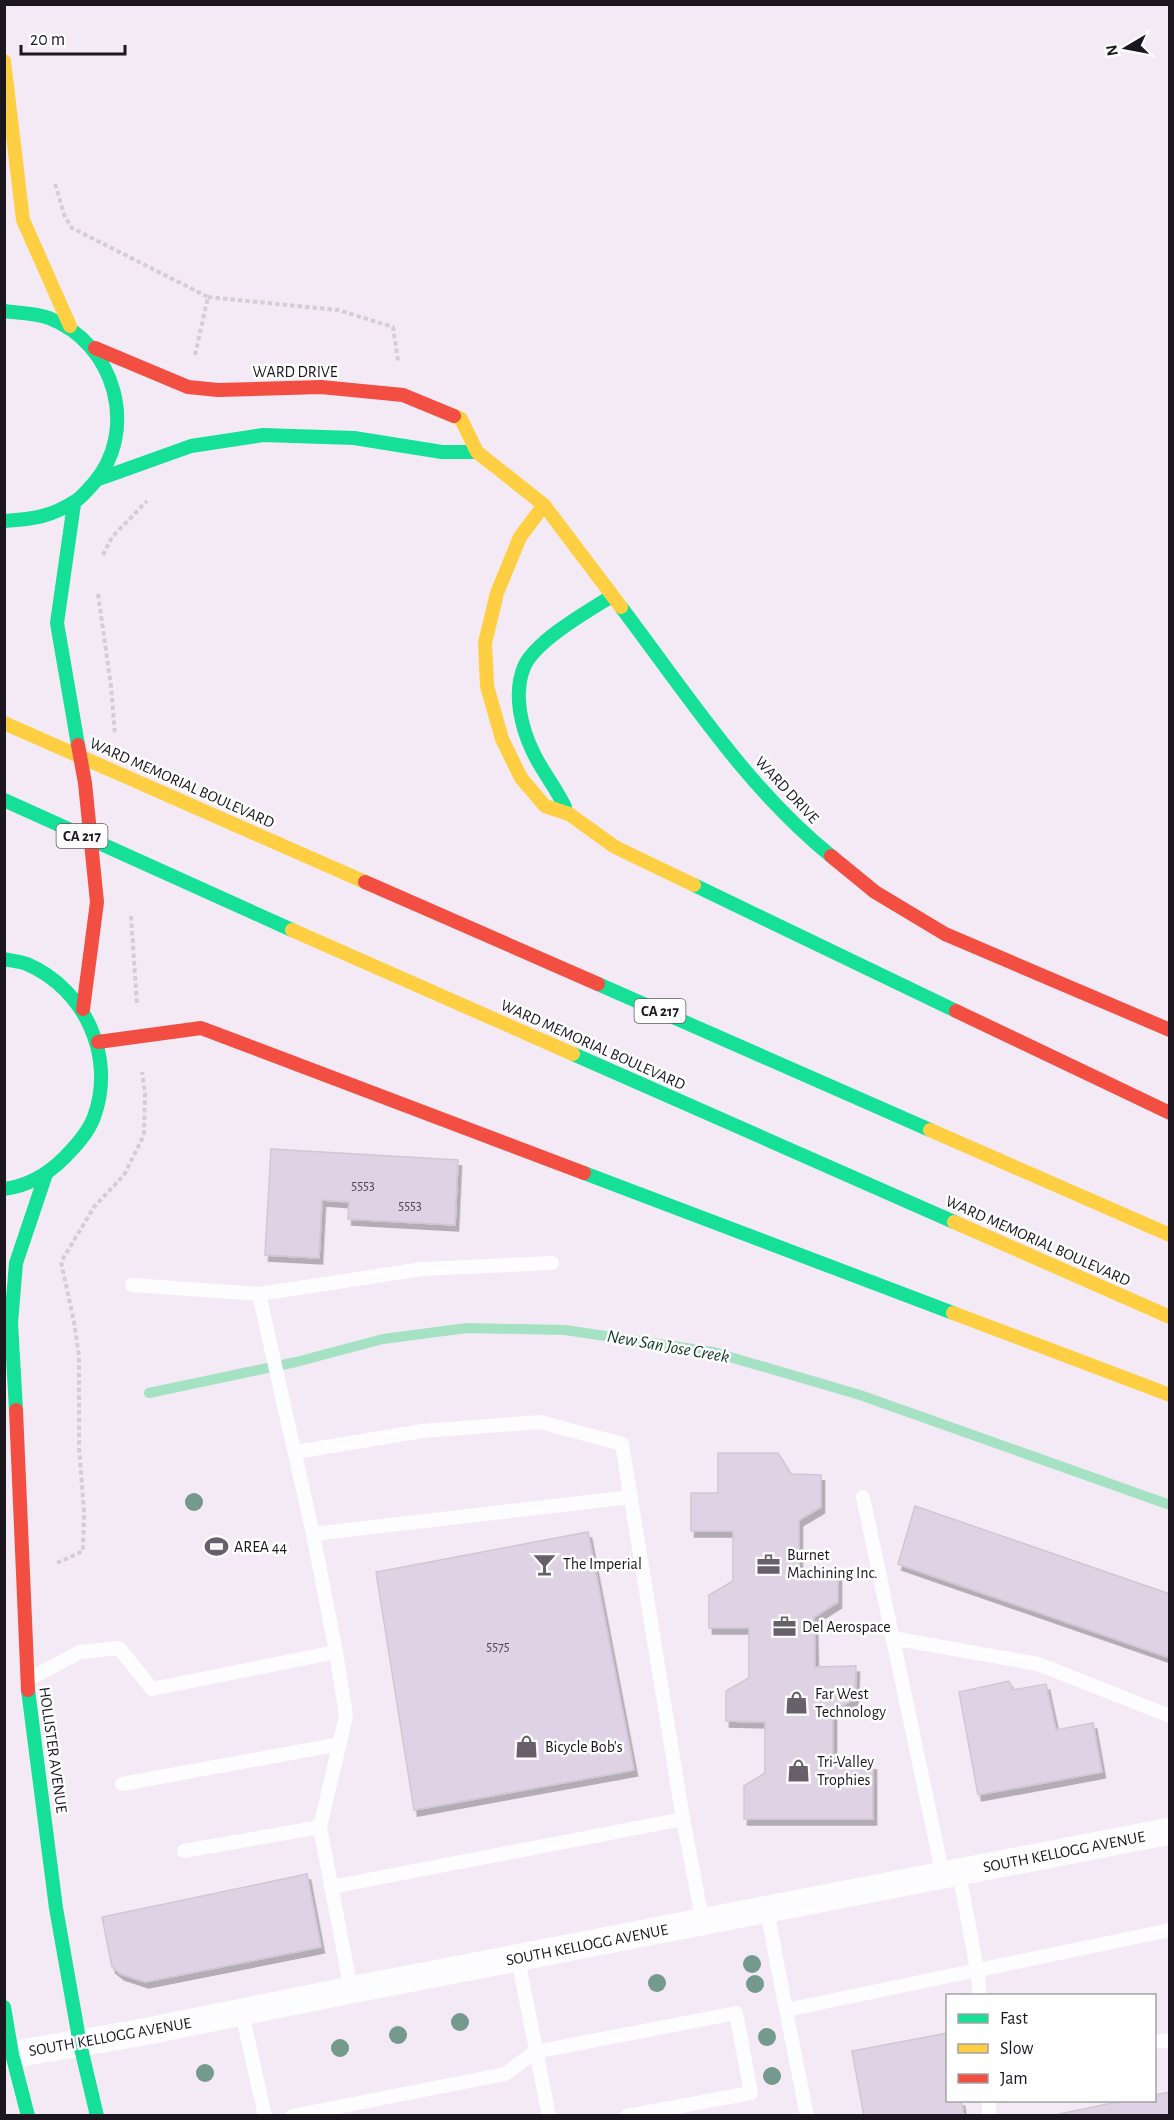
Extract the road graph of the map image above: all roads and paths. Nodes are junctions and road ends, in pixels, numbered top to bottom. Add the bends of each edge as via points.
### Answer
1 (4, 61) edge
2 (53, 176) dead end
3 (208, 297) junction
4 (4, 311) edge
5 (70, 326) junction
6 (393, 327) dead end
7 (95, 348) junction
8 (194, 359) dead end
9 (477, 452) junction
10 (99, 479) junction
11 (154, 497) dead end
12 (74, 504) junction
13 (544, 505) junction
14 (4, 521) edge
15 (99, 561) dead end
16 (97, 585) dead end
17 (612, 596) junction
18 (4, 723) edge
19 (116, 744) dead end
20 (4, 800) edge
21 (569, 814) junction
22 (130, 906) dead end
23 (4, 959) edge
24 (83, 1008) junction
25 (137, 1008) dead end
26 (1170, 1030) edge
27 (98, 1042) junction
28 (140, 1062) dead end
29 (1170, 1113) edge
30 (46, 1174) junction
31 (4, 1189) edge
32 (1170, 1235) edge
33 (552, 1263) dead end
34 (132, 1285) dead end
35 (259, 1294) junction
36 (1170, 1317) edge
37 (1170, 1395) edge
38 (295, 1452) junction
39 (631, 1497) junction
40 (863, 1497) dead end
41 (313, 1534) junction
42 (83, 1551) dead end
43 (892, 1638) junction
44 (336, 1652) junction
45 (27, 1680) junction
46 (1170, 1716) edge
47 (340, 1744) junction
48 (122, 1784) dead end
49 (683, 1819) junction
50 (320, 1827) junction
51 (1170, 1831) edge
52 (184, 1851) dead end
53 (951, 1875) junction
54 (331, 1887) junction
55 (767, 1910) junction
56 (703, 1923) junction
57 (1170, 1930) edge
58 (518, 1959) junction
59 (977, 1969) junction
60 (351, 1990) junction
61 (980, 1994) edge
62 (4, 2007) edge
63 (786, 2010) junction
64 (242, 2013) junction
65 (80, 2044) junction
66 (535, 2052) junction
67 (8, 2055) edge
68 (28, 2115) edge
69 (97, 2115) edge
70 (265, 2115) edge
71 (292, 2115) edge
72 (549, 2115) edge
73 (627, 2115) edge
74 (807, 2115) edge

1 - 5 main road via 23,220
2 - 3 path via 64,217 72,228
3 - 6 path via 338,310
3 - 8 path
4 - 5 main road via 39,314
5 - 7 main road
7 - 9 main road, WARD DRIVE via 188,387 321,387 403,395 461,418
7 - 10 main road via 112,377 120,410 116,446
9 - 10 main road via 442,452 354,438 263,435 191,447
9 - 13 main road, WARD DRIVE
10 - 12 main road
11 - 15 path via 144,502 112,537
12 - 14 main road via 40,519
12 - 24 main road via 57,623 85,783 97,902
13 - 17 main road, WARD DRIVE
13 - 21 main road via 520,537 497,594 485,643 487,686 502,739 521,778 545,806
16 - 19 path
17 - 21 main road via 544,643 524,665 518,698 522,726 533,753
17 - 26 main road, WARD DRIVE via 745,771 800,831 875,892 945,934
18 - 32 main road, WARD MEMORIAL BOULEVARD / CA 217
20 - 36 main road, WARD MEMORIAL BOULEVARD / CA 217
21 - 29 main road via 615,846
22 - 25 path
23 - 24 main road via 26,963 57,981
24 - 27 main road
27 - 30 main road via 102,1080 94,1117 74,1149
27 - 37 main road via 201,1028
28 - 42 path via 145,1093 144,1135 123,1175 94,1207 61,1262 79,1356
30 - 31 main road
30 - 45 main road, HOLLISTER AVENUE via 16,1263 11,1323
33 - 35 lane via 422,1269
34 - 35 lane
35 - 38 lane
38 - 39 lane via 423,1431 540,1422 622,1444
38 - 41 lane
39 - 41 lane
39 - 49 lane
40 - 43 lane
41 - 44 lane
43 - 46 lane via 1038,1664
43 - 53 lane
44 - 45 lane via 152,1689 119,1648 80,1652
44 - 47 lane via 346,1716
45 - 65 main road, HOLLISTER AVENUE via 56,1908
47 - 48 lane
47 - 50 lane
49 - 54 lane
49 - 56 lane
50 - 52 lane
50 - 54 lane
51 - 53 street, SOUTH KELLOGG AVENUE
53 - 55 street, SOUTH KELLOGG AVENUE
53 - 59 lane
54 - 60 lane
55 - 56 street, SOUTH KELLOGG AVENUE
55 - 63 lane
56 - 58 street, SOUTH KELLOGG AVENUE
57 - 59 lane
58 - 60 street, SOUTH KELLOGG AVENUE
58 - 66 lane
59 - 61 lane
59 - 63 lane
60 - 64 street, SOUTH KELLOGG AVENUE
62 - 67 main road
63 - 74 lane
64 - 65 street, SOUTH KELLOGG AVENUE
64 - 70 lane
65 - 67 street, SOUTH KELLOGG AVENUE
65 - 69 main road, HOLLISTER AVENUE
66 - 71 lane via 506,2074
66 - 72 lane
66 - 73 lane via 736,2013 751,2093
67 - 68 main road

